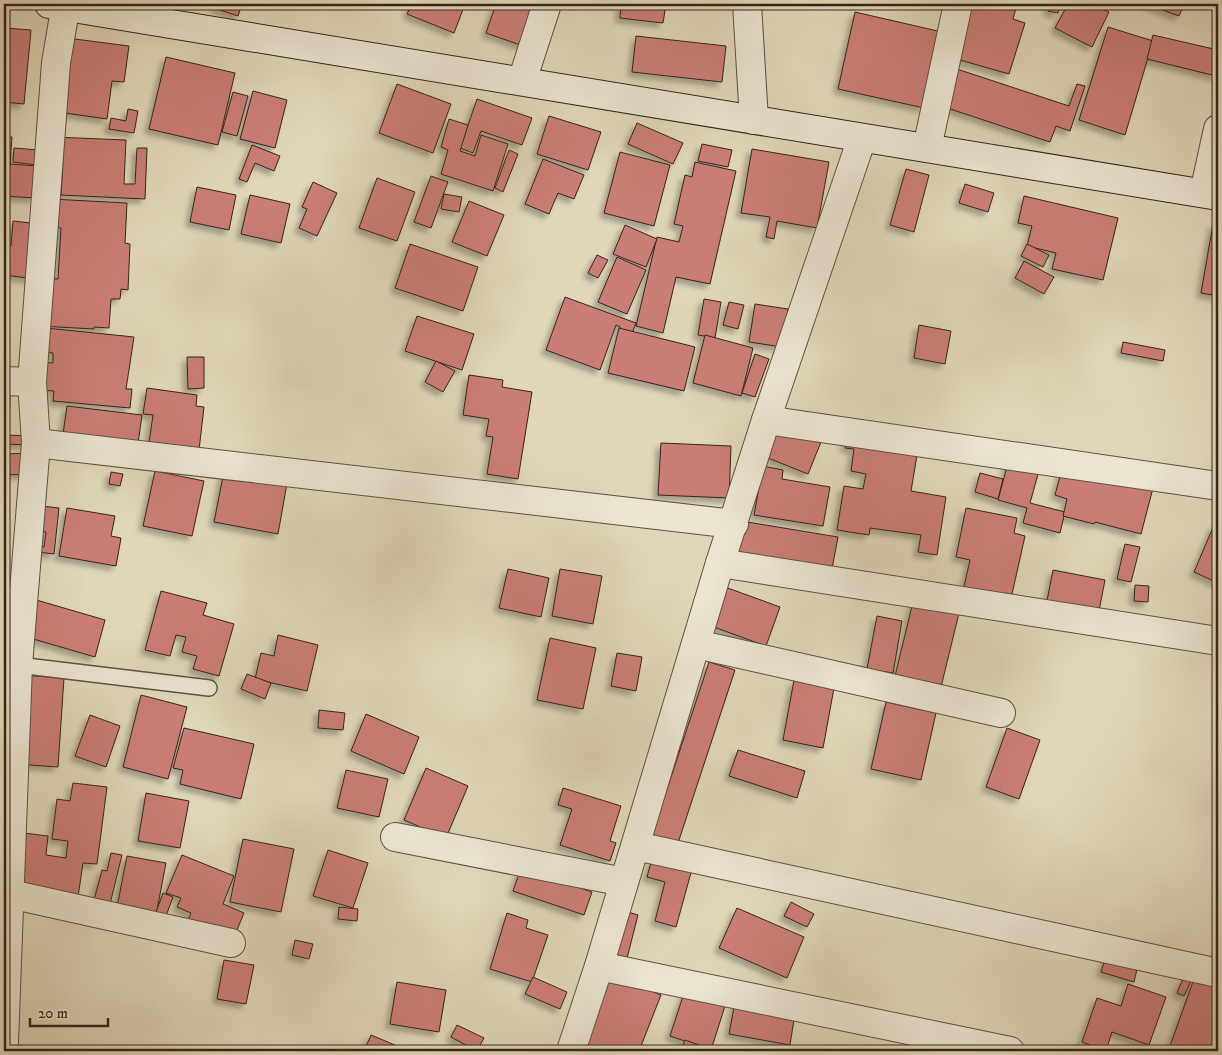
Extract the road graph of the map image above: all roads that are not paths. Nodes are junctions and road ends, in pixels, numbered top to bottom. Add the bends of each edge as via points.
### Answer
1 (547, 4) edge
2 (747, 4) edge
3 (958, 4) edge
4 (60, 5) edge
5 (522, 81) junction
6 (754, 120) junction
7 (1218, 129) edge
8 (862, 138) junction
9 (927, 148) junction
10 (1211, 195) edge
11 (4, 381) edge
12 (32, 382) junction
13 (766, 420) junction
14 (36, 443) junction
15 (1218, 486) edge
16 (734, 524) junction
17 (720, 563) junction
18 (1218, 641) edge
19 (696, 644) junction
20 (11, 665) edge
21 (209, 688) dead end
22 (1001, 713) dead end
23 (395, 837) dead end
24 (636, 846) junction
25 (7, 865) edge
26 (624, 882) junction
27 (10, 894) junction
28 (231, 943) dead end
29 (599, 966) junction
30 (1218, 974) edge
31 (4, 1043) edge
32 (571, 1051) edge
33 (1010, 1051) edge

1 - 5 street
2 - 6 street
3 - 9 street
4 - 5 street
4 - 12 street
5 - 6 street
6 - 8 street
7 - 10 street
8 - 9 street
8 - 13 street
9 - 10 street
11 - 12 street
12 - 14 street
13 - 15 street
13 - 16 street
14 - 16 street
14 - 20 street
16 - 17 street
17 - 18 street
17 - 19 street
19 - 22 street
19 - 24 street
20 - 21 lane
20 - 25 street
23 - 26 street
24 - 26 street
24 - 30 street
25 - 27 street
26 - 29 street
27 - 28 street
27 - 31 street
29 - 32 street
29 - 33 street

